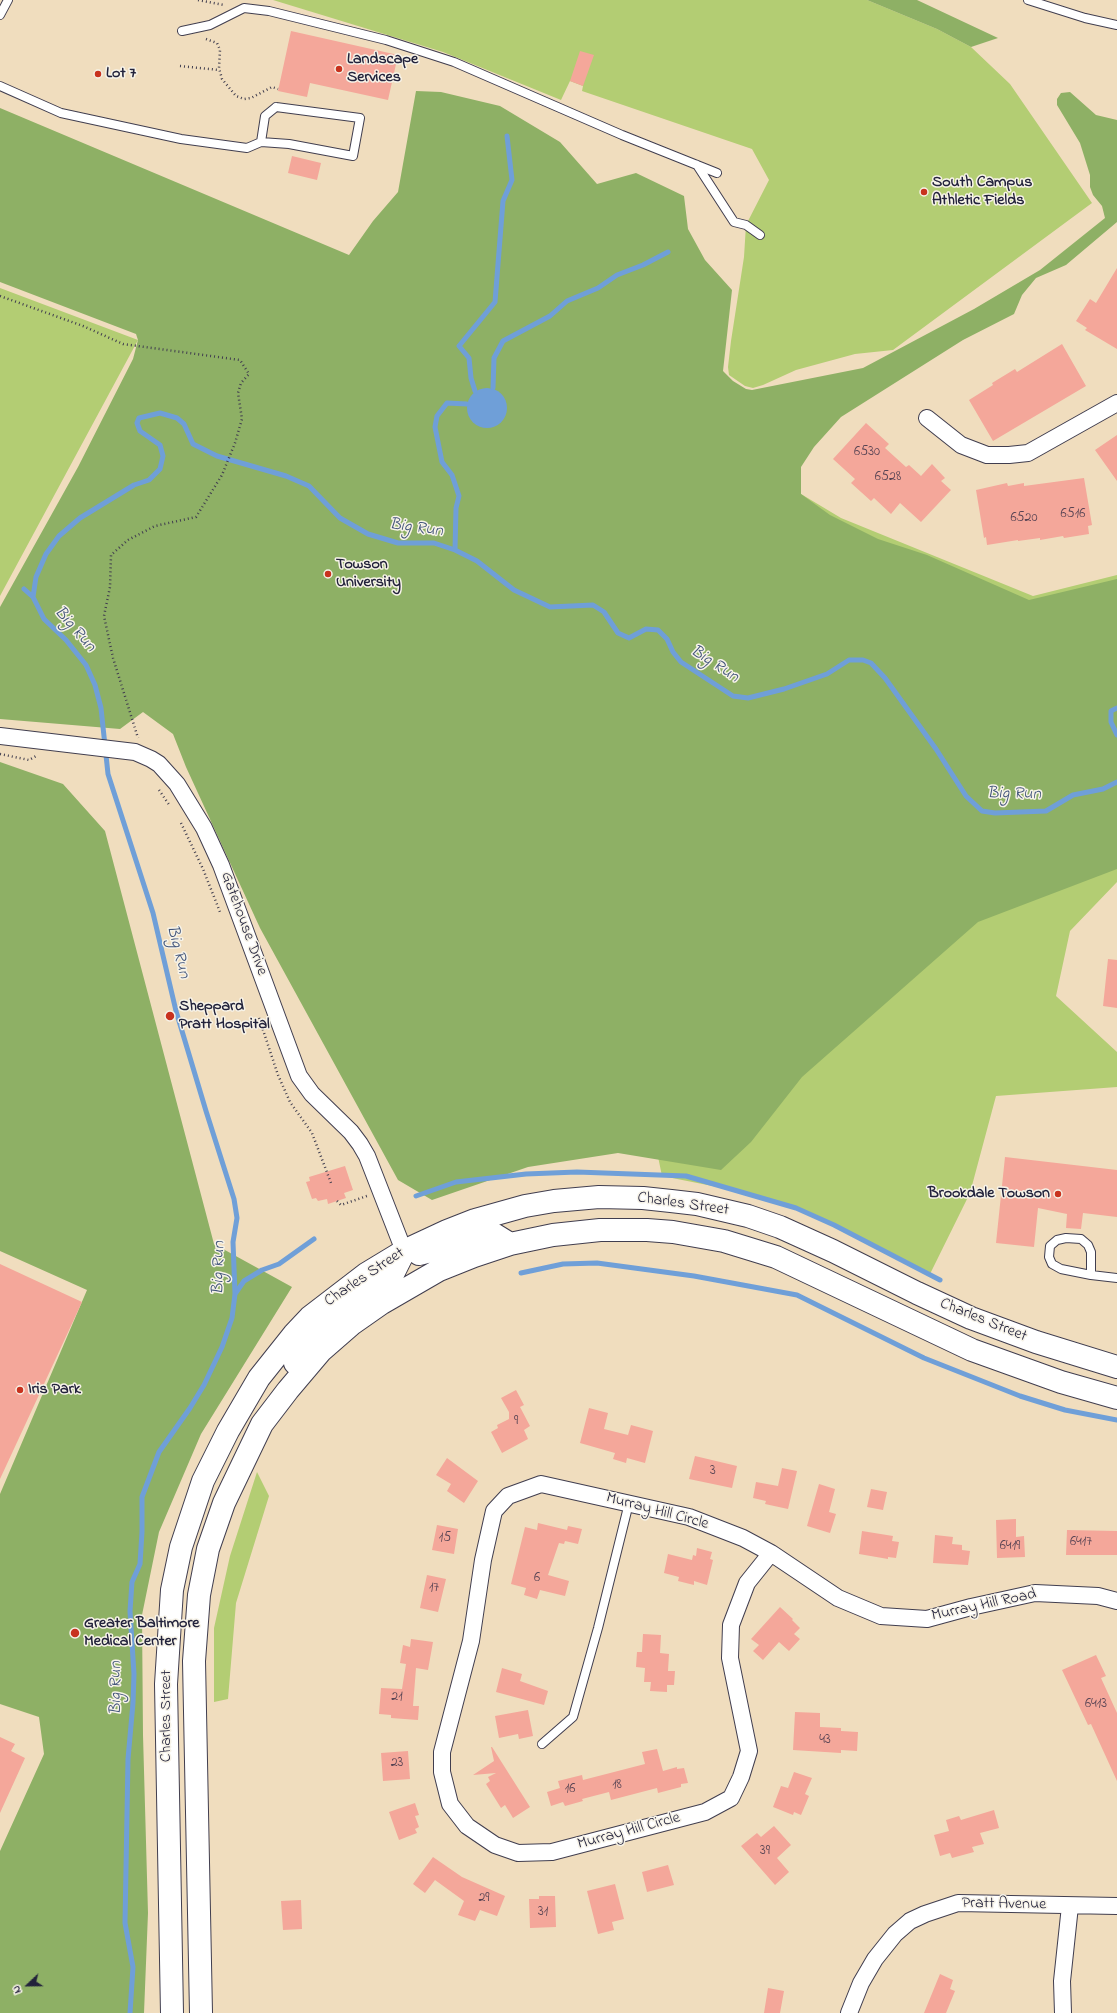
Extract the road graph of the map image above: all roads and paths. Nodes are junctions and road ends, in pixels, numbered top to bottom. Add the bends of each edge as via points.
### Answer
1 (8, 0) edge
2 (198, 0) edge
3 (1028, 0) edge
4 (244, 8) junction
5 (0, 15) edge
6 (1117, 25) edge
7 (182, 31) dead end
8 (198, 38) dead end
9 (180, 66) dead end
10 (219, 70) junction
11 (0, 86) edge
12 (278, 89) dead end
13 (260, 142) junction
14 (697, 165) junction
15 (718, 173) dead end
16 (760, 235) dead end
17 (0, 296) edge
18 (1117, 403) edge
19 (927, 418) dead end
20 (0, 736) edge
21 (143, 755) junction
22 (158, 789) dead end
23 (173, 811) dead end
24 (180, 822) dead end
25 (220, 914) dead end
26 (257, 1012) dead end
27 (331, 1183) dead end
28 (380, 1191) junction
29 (337, 1201) dead end
30 (510, 1244) junction
31 (404, 1251) junction
32 (1091, 1274) junction
33 (1117, 1278) edge
34 (1117, 1367) edge
35 (288, 1390) junction
36 (1117, 1398) edge
37 (629, 1503) junction
38 (771, 1553) junction
39 (1117, 1601) edge
40 (542, 1744) dead end
41 (1070, 1906) junction
42 (1117, 1906) edge
43 (172, 2013) edge
44 (201, 2013) edge
45 (849, 2013) edge
46 (1063, 2013) edge

1 - 5 lane
2 - 4 path
3 - 6 lane
4 - 7 lane via 210,25
4 - 14 lane via 269,11 386,40 454,62
8 - 10 path via 217,43 220,50
9 - 10 path
10 - 12 path via 222,79 236,96 244,99 272,88
11 - 13 lane via 61,113 181,139 247,148
13 - 13 lane via 288,144 353,156 360,118 276,107 265,116
14 - 15 lane
14 - 16 lane via 734,222 746,225
17 - 21 path via 83,326 123,344 240,360 249,374 238,393 242,419 235,443 222,475 196,517 155,526 128,540 111,555 110,587 104,616 113,658
18 - 19 street via 1028,453 1009,455 987,455 961,445
20 - 21 street, Gatehouse Drive via 123,750
21 - 28 street, Gatehouse Drive via 159,764 172,778 186,796 204,828 230,886 299,1076 321,1104 360,1144
22 - 23 path
24 - 25 path via 203,869
26 - 27 path via 278,1075 290,1102 312,1133
28 - 29 path via 341,1205
28 - 31 street, Gatehouse Drive
30 - 31 main road via 494,1234 428,1253 415,1255
30 - 35 main road, Charles Street via 439,1270 382,1302 336,1337
30 - 36 main road, Charles Street via 571,1232 624,1229 698,1236 750,1248 799,1267 884,1310 972,1350 1061,1382
31 - 34 main road, Charles Street via 475,1220 554,1201 620,1197 697,1204 748,1216 780,1227 972,1318 1036,1342
31 - 35 main road via 393,1274 336,1316 309,1343 295,1360
31 - 43 main road, Charles Street via 366,1274 316,1312 294,1334 259,1378 228,1431 204,1481 181,1547 172,1590 166,1684
32 - 32 lane via 1061,1269 1052,1264 1048,1257 1050,1246 1057,1240 1081,1239 1091,1252
32 - 33 lane
35 - 44 main road, Charles Street via 262,1424 224,1503 208,1549 199,1595 194,1661
37 - 38 street, Murray Hill Circle via 689,1517 743,1538
37 - 38 street, Murray Hill Circle via 541,1484 508,1496 494,1511 482,1560 471,1641 442,1752 442,1772 450,1804 467,1826 495,1845 518,1853 552,1852 705,1812 731,1798 742,1777 749,1751 730,1658 731,1625 747,1583
37 - 40 lane via 573,1717
38 - 39 street, Murray Hill Road via 838,1598 881,1616 927,1619 1035,1593 1098,1596
41 - 42 street, Pratt Avenue
41 - 45 street, Pratt Avenue via 958,1903 915,1919 895,1934 875,1959 861,1983
41 - 46 street via 1062,1981

